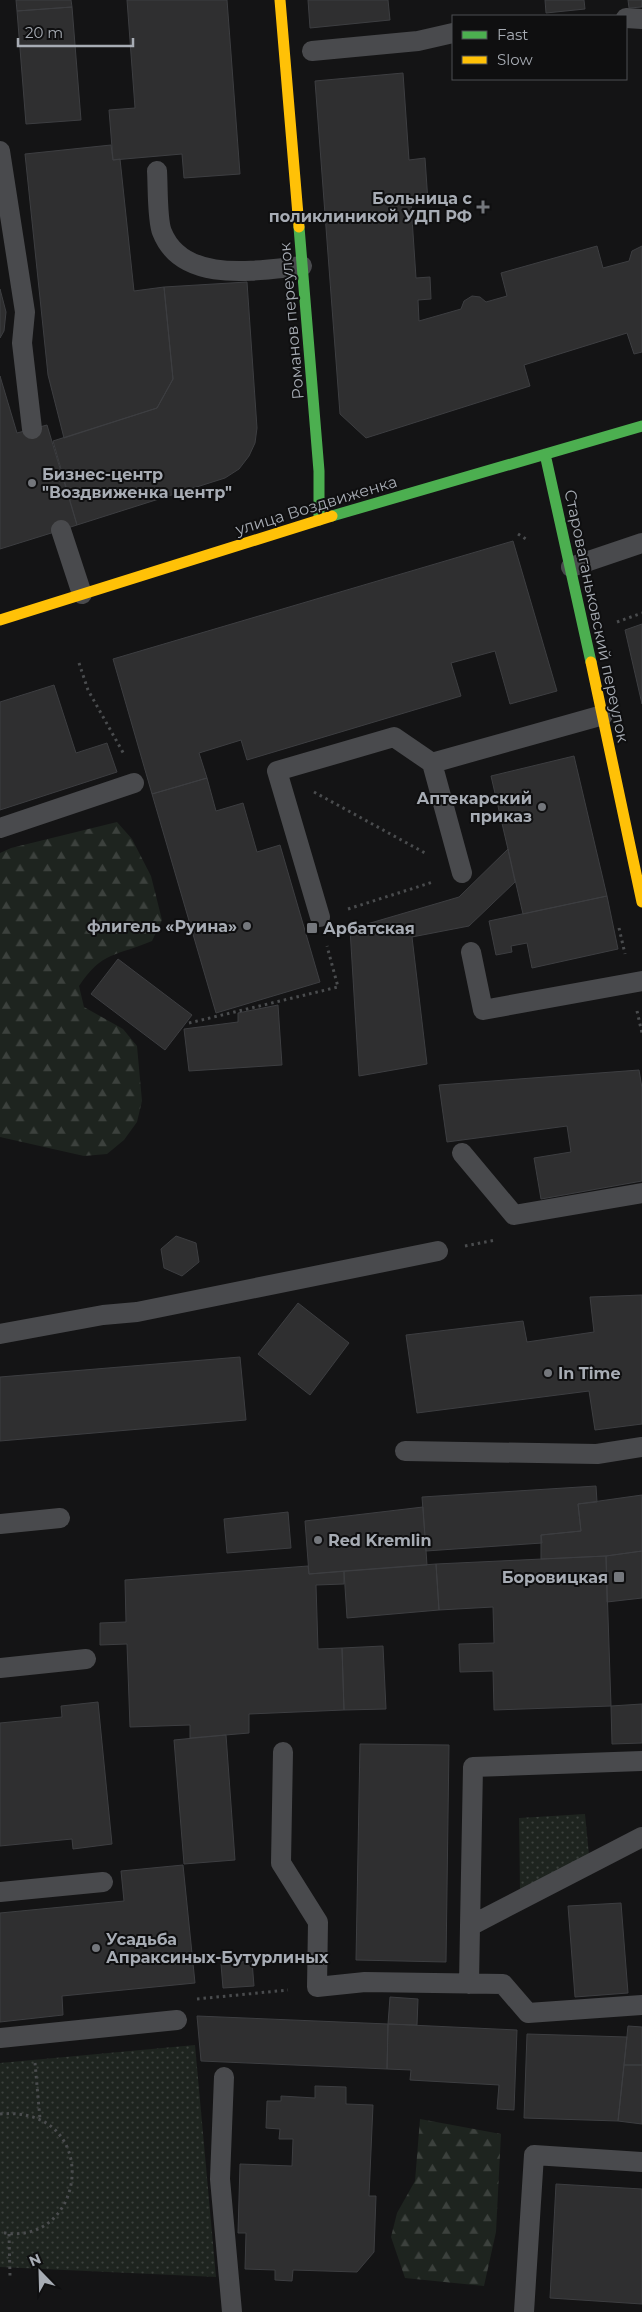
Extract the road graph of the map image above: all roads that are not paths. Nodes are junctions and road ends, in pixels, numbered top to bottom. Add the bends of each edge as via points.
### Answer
1 (280, 0) edge
2 (627, 18) edge
3 (642, 19) edge
4 (452, 33) edge
5 (312, 51) dead end
6 (0, 151) edge
7 (157, 171) dead end
8 (302, 266) junction
9 (642, 426) edge
10 (32, 429) dead end
11 (545, 454) junction
12 (319, 520) junction
13 (61, 530) dead end
14 (642, 544) edge
15 (571, 567) junction
16 (82, 594) junction
17 (0, 620) edge
18 (603, 715) junction
19 (432, 763) junction
20 (134, 783) road end
21 (0, 828) edge
22 (462, 873) road end
23 (642, 902) edge
24 (320, 918) road end
25 (471, 952) dead end
26 (642, 981) edge
27 (462, 1154) dead end
28 (642, 1193) edge
29 (438, 1251) dead end
30 (0, 1334) edge
31 (642, 1447) edge
32 (406, 1450) dead end
33 (60, 1518) dead end
34 (0, 1524) edge
35 (86, 1659) dead end
36 (0, 1668) edge
37 (283, 1752) dead end
38 (642, 1762) edge
39 (642, 1837) edge
40 (103, 1882) dead end
41 (0, 1892) edge
42 (470, 1926) junction
43 (469, 1984) junction
44 (642, 2005) edge
45 (177, 2020) road end
46 (0, 2038) edge
47 (224, 2077) dead end
48 (642, 2162) edge
49 (232, 2312) edge
50 (524, 2312) edge

1 - 8 street, Романов переулок
2 - 3 lane
4 - 5 lane via 418,41
6 - 10 lane via 25,312 22,343
7 - 8 lane via 161,231 175,253 200,266 230,272
8 - 12 street, Романов переулок via 319,471
9 - 11 street, улица Воздвиженка
11 - 12 street, улица Воздвиженка
11 - 15 street, Староваганьковский переулок
12 - 16 street, улица Воздвиженка
13 - 16 lane
14 - 15 lane
15 - 18 street, Староваганьковский переулок
16 - 17 street, улица Воздвиженка
18 - 19 lane
18 - 23 street, Староваганьковский переулок
19 - 22 lane
19 - 24 lane via 394,737 276,771
20 - 21 lane
25 - 26 lane via 482,1010
27 - 28 lane via 514,1215
29 - 30 lane via 137,1312 102,1315
31 - 32 lane via 597,1454
33 - 34 lane
35 - 36 lane
37 - 43 lane via 281,1863 318,1922 317,1987 365,1982
38 - 42 lane via 474,1768
39 - 42 lane
40 - 41 lane
42 - 43 lane
43 - 44 lane via 503,1984 528,2013
45 - 46 lane
47 - 49 lane via 220,2179
48 - 50 lane via 534,2156

